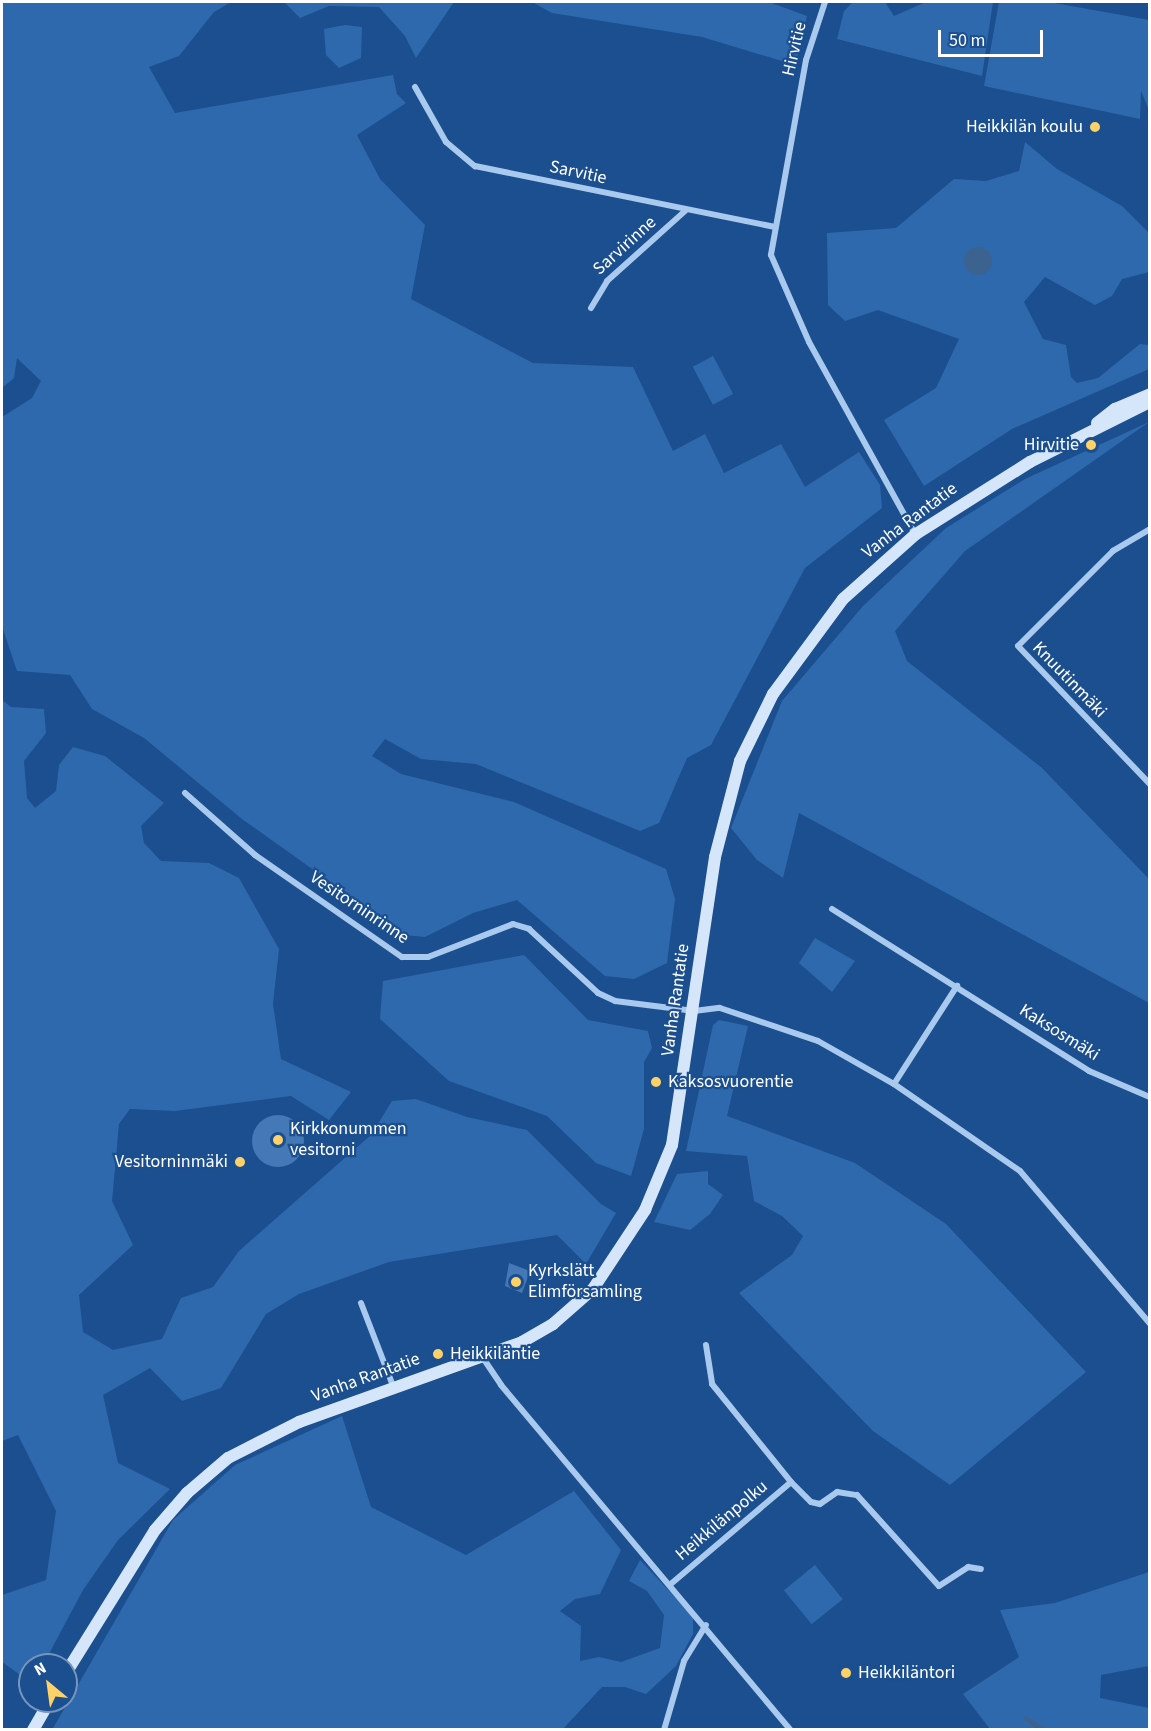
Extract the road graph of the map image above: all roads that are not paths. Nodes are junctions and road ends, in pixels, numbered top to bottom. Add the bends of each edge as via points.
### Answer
1 (825, 2) edge
2 (415, 87) dead end
3 (685, 211) junction
4 (774, 227) junction
5 (591, 308) dead end
6 (1149, 394) edge
7 (1149, 402) edge
8 (1086, 432) junction
9 (1149, 529) edge
10 (916, 534) junction
11 (1149, 784) edge
12 (185, 793) dead end
13 (831, 909) dead end
14 (957, 986) junction
15 (694, 1011) junction
16 (894, 1084) junction
17 (1149, 1097) edge
18 (361, 1303) dead end
19 (1149, 1324) edge
20 (706, 1345) dead end
21 (483, 1358) junction
22 (393, 1386) junction
23 (791, 1482) junction
24 (981, 1569) dead end
25 (672, 1583) junction
26 (706, 1625) junction
27 (78, 1653) edge
28 (43, 1713) edge
29 (33, 1730) edge
30 (664, 1730) edge
31 (791, 1730) edge

1 - 4 street, Hirvitie via 806,60
2 - 3 street, Sarvitie via 446,142 476,166
3 - 4 street, Sarvitie
3 - 5 street, Sarvirinne via 607,281
4 - 10 street, Hirvitie via 771,255 783,290
6 - 8 main road, Vanha Rantatie via 1115,409
7 - 8 main road, Vanha Rantatie
8 - 10 main road, Vanha Rantatie
9 - 11 street, Knuutinmäki via 1113,551 1018,646
10 - 15 main road, Vanha Rantatie via 861,581 817,630 753,729 728,802 715,857
12 - 15 street, Vesitorninrinne via 255,855 402,957 428,957 513,924 529,929 598,993 615,1001
13 - 14 street, Kaksosmäki
14 - 16 street
14 - 17 street, Kaksosmäki via 1089,1071
15 - 16 street via 720,1008 800,1034
15 - 21 main road, Vanha Rantatie via 672,1145 659,1182 613,1264 577,1306 553,1324
16 - 19 street via 1020,1171
18 - 22 street
20 - 23 street, Heikkilänpolku via 712,1384
21 - 22 main road, Vanha Rantatie
21 - 25 street via 513,1400
22 - 27 main road, Vanha Rantatie via 299,1422 238,1453 201,1480 170,1510 127,1569
23 - 24 street, Heikkilänpolku via 811,1502 820,1504 837,1492 857,1495 939,1586 968,1567
23 - 25 street, Heikkilänpolku
25 - 26 street
26 - 30 street via 684,1661
26 - 31 street
28 - 29 main road

